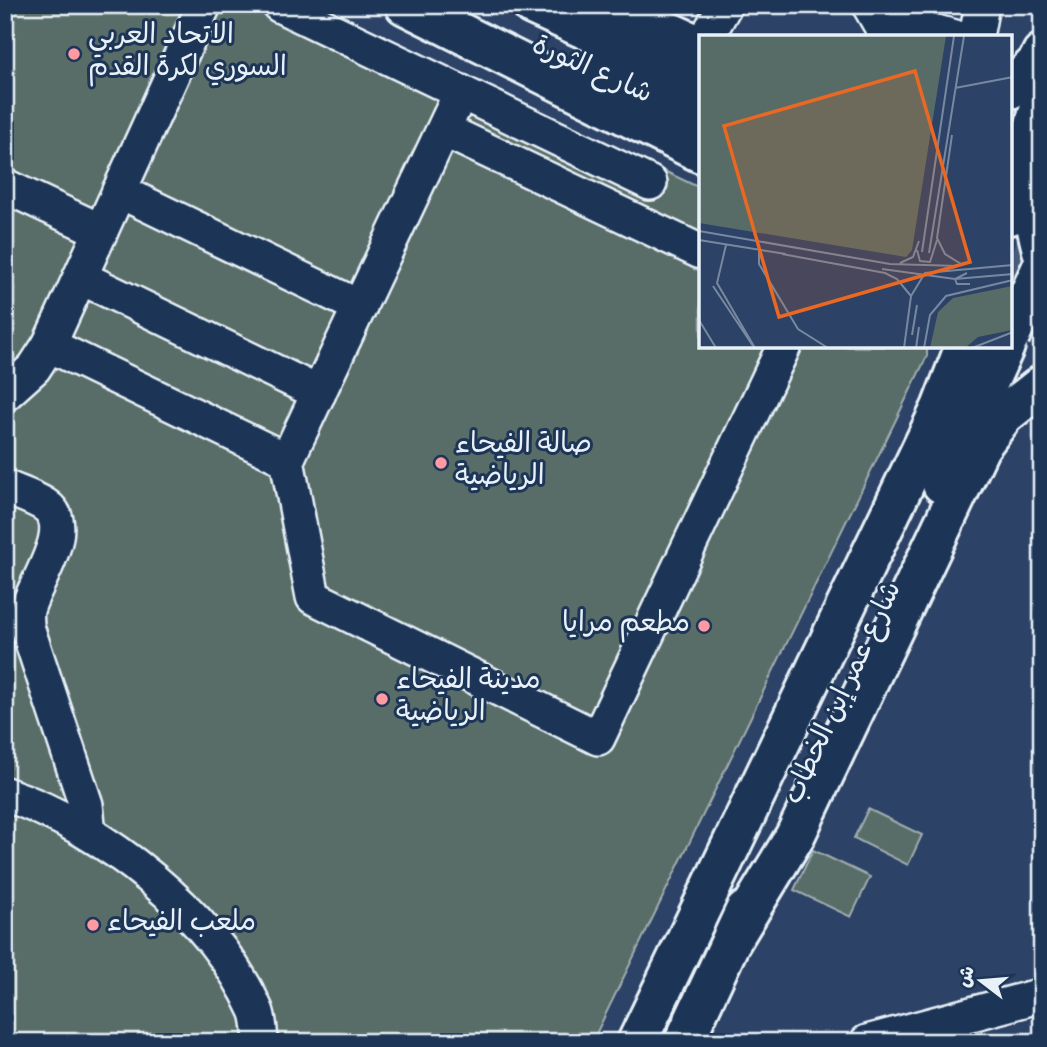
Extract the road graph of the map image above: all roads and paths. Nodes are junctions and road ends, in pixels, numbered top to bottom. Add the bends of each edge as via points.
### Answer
1 (204, 5) edge
2 (279, 5) edge
3 (405, 5) edge
4 (443, 5) edge
5 (532, 5) edge
6 (609, 5) edge
7 (725, 5) edge
8 (869, 5) edge
9 (982, 5) edge
10 (708, 35) edge
11 (948, 35) edge
12 (976, 35) edge
13 (699, 45) edge
14 (1042, 53) edge
15 (699, 81) edge
16 (1012, 87) edge
17 (461, 92) junction
18 (1042, 99) edge
19 (631, 120) junction
20 (444, 130) junction
21 (691, 138) edge
22 (608, 163) junction
23 (1042, 181) edge
24 (650, 183) junction
25 (5, 186) edge
26 (119, 191) junction
27 (591, 200) junction
28 (1012, 208) edge
29 (633, 220) junction
30 (101, 231) junction
31 (1042, 250) edge
32 (699, 251) edge
33 (1042, 267) edge
34 (80, 277) junction
35 (360, 307) junction
36 (1012, 332) edge
37 (49, 345) junction
38 (782, 348) edge
39 (956, 348) edge
40 (964, 348) edge
41 (1004, 348) edge
42 (1042, 385) edge
43 (319, 393) junction
44 (5, 394) edge
45 (941, 408) junction
46 (287, 460) junction
47 (5, 487) edge
48 (5, 794) edge
49 (89, 833) junction
50 (732, 940) junction
51 (1042, 995) edge
52 (261, 1042) edge
53 (637, 1042) edge
54 (684, 1042) edge
55 (867, 1042) edge

1 - 26 street
2 - 17 street
3 - 19 main road
4 - 21 main road, شارع الثورة
5 - 15 main road, شارع الثورة
6 - 13 main road
7 - 10 street
8 - 11 street via 884,31 925,29
9 - 12 street
14 - 16 main road
17 - 20 street
17 - 22 street
18 - 28 main road
19 - 21 main road
19 - 22 street
20 - 27 street
20 - 35 street
21 - 24 street
22 - 24 street
22 - 27 street
23 - 31 main road via 1035,221
24 - 29 street
25 - 30 street
26 - 30 street
26 - 35 street
27 - 29 street
29 - 32 street
30 - 34 street
33 - 36 main road, bridge
34 - 37 street
34 - 43 street
35 - 43 street
37 - 44 street via 34,368
37 - 46 street
38 - 46 street via 598,738 313,597
39 - 45 main road
40 - 45 main road
41 - 50 main road, شارع عمر إبن الخطاب
42 - 50 main road via 1004,415 981,447 795,836
43 - 46 street
45 - 53 main road, شارع عمر إبن الخطاب
47 - 49 street via 48,506 55,519 57,534 27,610 27,627 86,804
48 - 49 street
49 - 52 street via 164,889 216,944 257,1012
50 - 54 main road, شارع عمر إبن الخطاب
51 - 55 street

